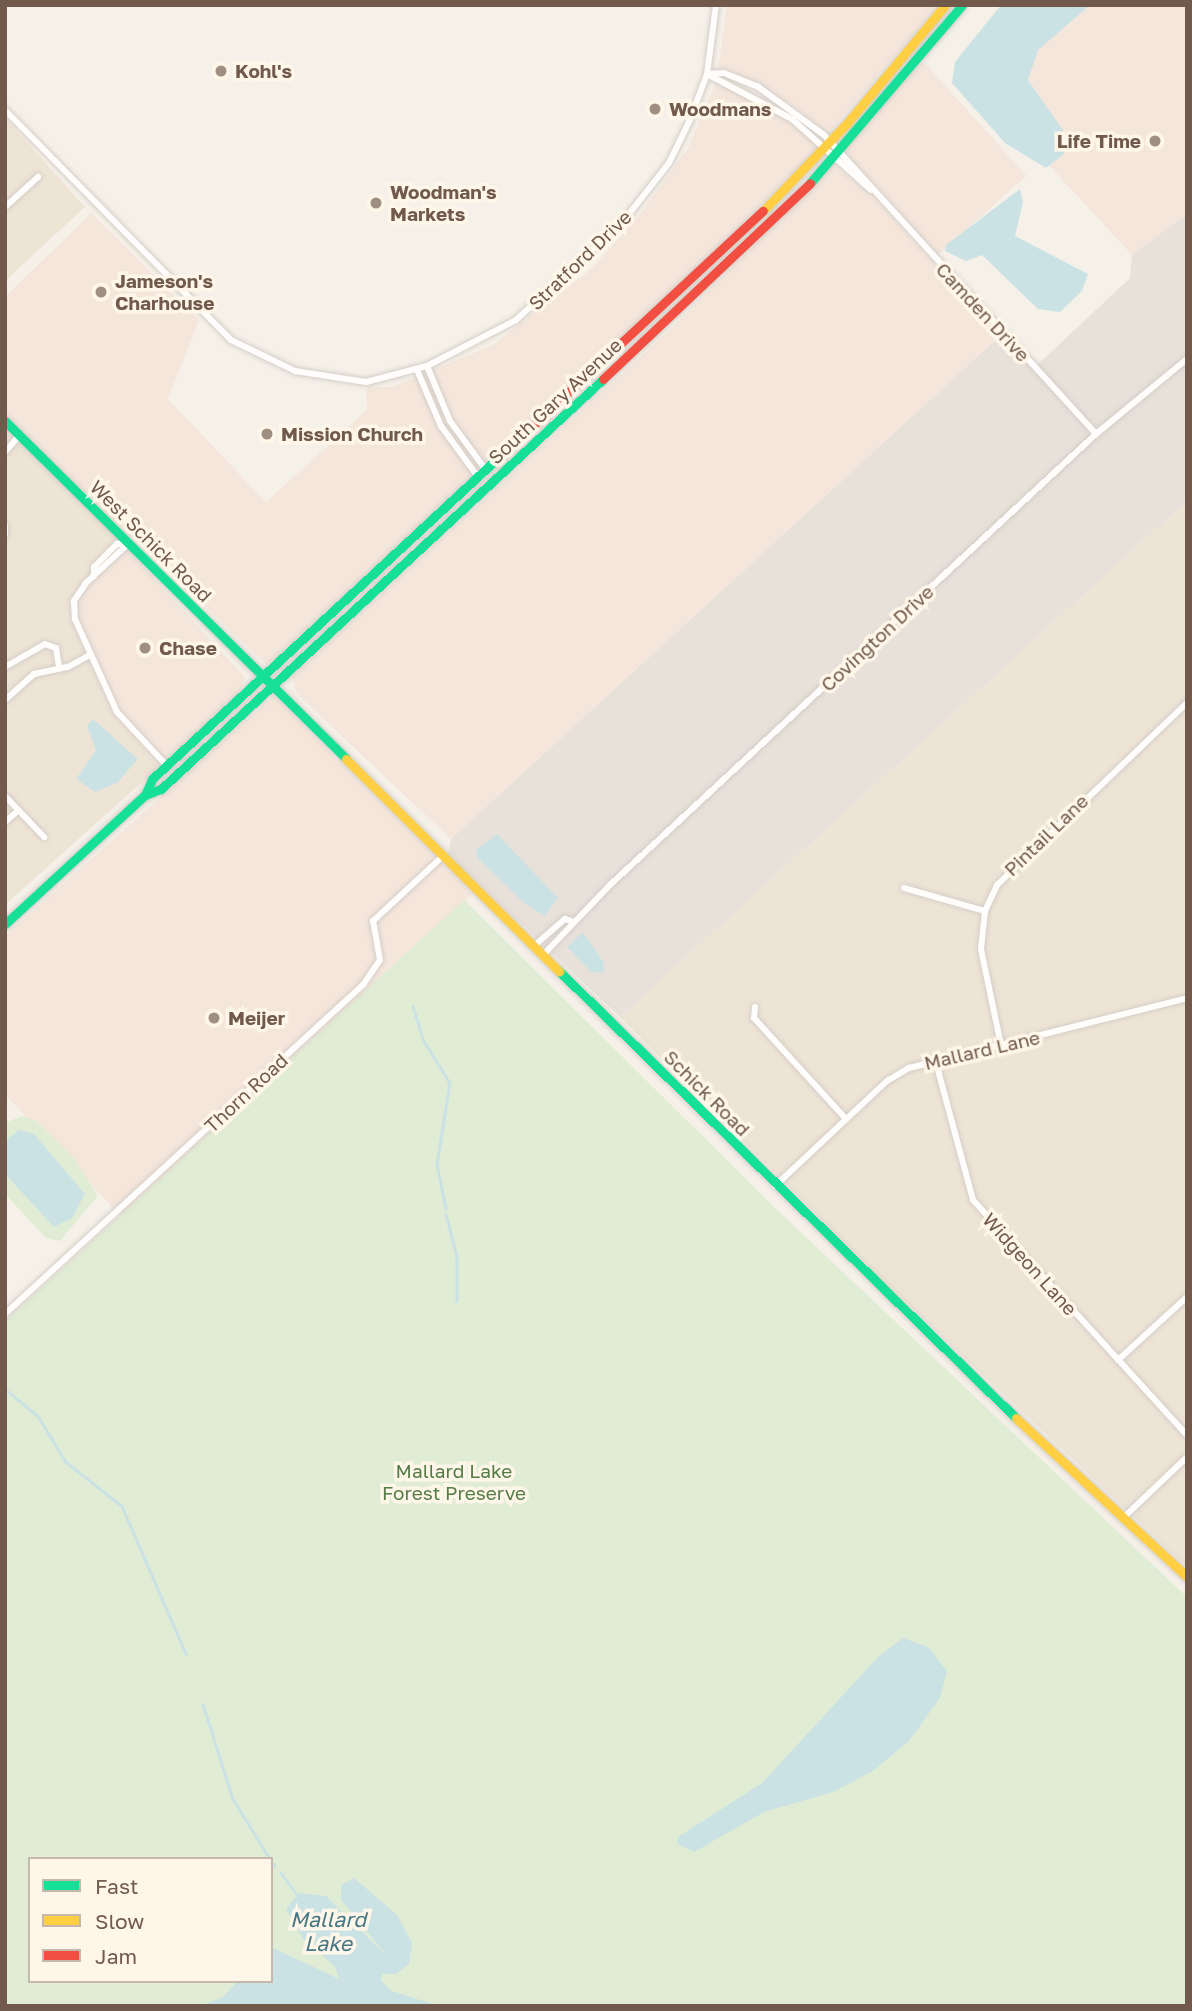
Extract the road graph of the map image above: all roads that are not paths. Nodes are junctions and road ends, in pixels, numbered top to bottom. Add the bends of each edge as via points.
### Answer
1 (716, 5) edge
2 (944, 5) edge
3 (962, 5) edge
4 (707, 74) junction
5 (5, 110) edge
6 (12, 119) junction
7 (5, 125) edge
8 (831, 141) junction
9 (824, 149) junction
10 (841, 151) junction
11 (834, 159) junction
12 (38, 177) dead end
13 (871, 190) junction
14 (5, 207) edge
15 (1187, 359) edge
16 (427, 366) junction
17 (417, 370) junction
18 (5, 421) edge
19 (1096, 434) junction
20 (20, 435) junction
21 (5, 452) edge
22 (486, 470) junction
23 (478, 477) junction
24 (5, 526) edge
25 (5, 535) edge
26 (129, 543) junction
27 (94, 576) junction
28 (91, 654) junction
29 (5, 667) edge
30 (60, 668) junction
31 (263, 676) junction
32 (273, 686) junction
33 (5, 700) edge
34 (1187, 703) edge
35 (167, 766) junction
36 (145, 794) junction
37 (5, 796) edge
38 (19, 810) junction
39 (5, 822) edge
40 (44, 836) dead end
41 (444, 855) junction
42 (904, 888) dead end
43 (985, 911) junction
44 (571, 921) junction
45 (5, 924) edge
46 (535, 945) junction
47 (544, 954) junction
48 (1187, 998) edge
49 (755, 1007) dead end
50 (1000, 1045) junction
51 (935, 1059) junction
52 (846, 1119) junction
53 (775, 1186) junction
54 (1187, 1297) edge
55 (5, 1314) edge
56 (1118, 1360) junction
57 (1187, 1435) edge
58 (1187, 1457) edge
59 (1123, 1518) junction
60 (1187, 1577) edge

1 - 4 street, Stratford Drive
2 - 8 main road, South Gary Avenue
3 - 10 main road, South Gary Avenue
4 - 8 street, Camden Drive via 724,73 757,86 792,107
4 - 9 street, Camden Drive via 772,104
4 - 16 street, Stratford Drive via 669,163 595,251 516,320
5 - 6 street, Stratford Drive
6 - 7 street
6 - 17 street, Stratford Drive via 231,341 275,364 315,376 366,382
8 - 9 main road, South Gary Avenue
8 - 10 street, Camden Drive
9 - 11 street, Camden Drive
9 - 22 main road, South Gary Avenue
10 - 11 main road, South Gary Avenue
10 - 13 street, Camden Drive
11 - 13 street, Camden Drive
11 - 32 main road, South Gary Avenue via 737,256
12 - 14 street
13 - 19 street, Camden Drive
15 - 19 street, Covington Drive
16 - 17 street, Stratford Drive
16 - 22 street via 450,421
17 - 23 street via 441,426
18 - 20 main road, West Schick Road
19 - 44 street, Covington Drive
20 - 21 street
20 - 26 main road, West Schick Road
22 - 23 main road, South Gary Avenue
23 - 31 main road, South Gary Avenue
24 - 25 street
26 - 27 street
26 - 27 street via 117,544 94,567
26 - 31 main road, West Schick Road
27 - 28 street via 74,601 75,619
28 - 30 street
28 - 35 street via 117,712
29 - 30 street via 45,644 56,648
30 - 33 street via 34,674
31 - 32 main road, West Schick Road
31 - 35 main road, South Gary Avenue
32 - 36 main road, South Gary Avenue via 161,789
32 - 41 main road, Schick Road
34 - 43 street, Pintail Lane via 1012,866
35 - 36 main road, South Gary Avenue
36 - 45 main road, South Gary Avenue
37 - 38 street
38 - 39 street
38 - 40 street
41 - 46 main road, Schick Road
41 - 55 street, Thorn Road via 373,921 380,960 363,985
42 - 43 street
43 - 50 street, Pintail Lane via 981,956
44 - 46 street, Covington Drive via 565,919
44 - 47 street, Covington Drive
46 - 47 main road, Schick Road
47 - 53 main road, Schick Road
48 - 50 street, Mallard Lane
49 - 52 street via 754,1018
50 - 51 street, Mallard Lane
51 - 52 street, Mallard Lane via 887,1081
51 - 56 street, Widgeon Lane via 973,1200
52 - 53 street, Mallard Lane
53 - 59 main road, Schick Road
54 - 56 street
56 - 57 street, Widgeon Lane
58 - 59 street
59 - 60 main road, Schick Road

